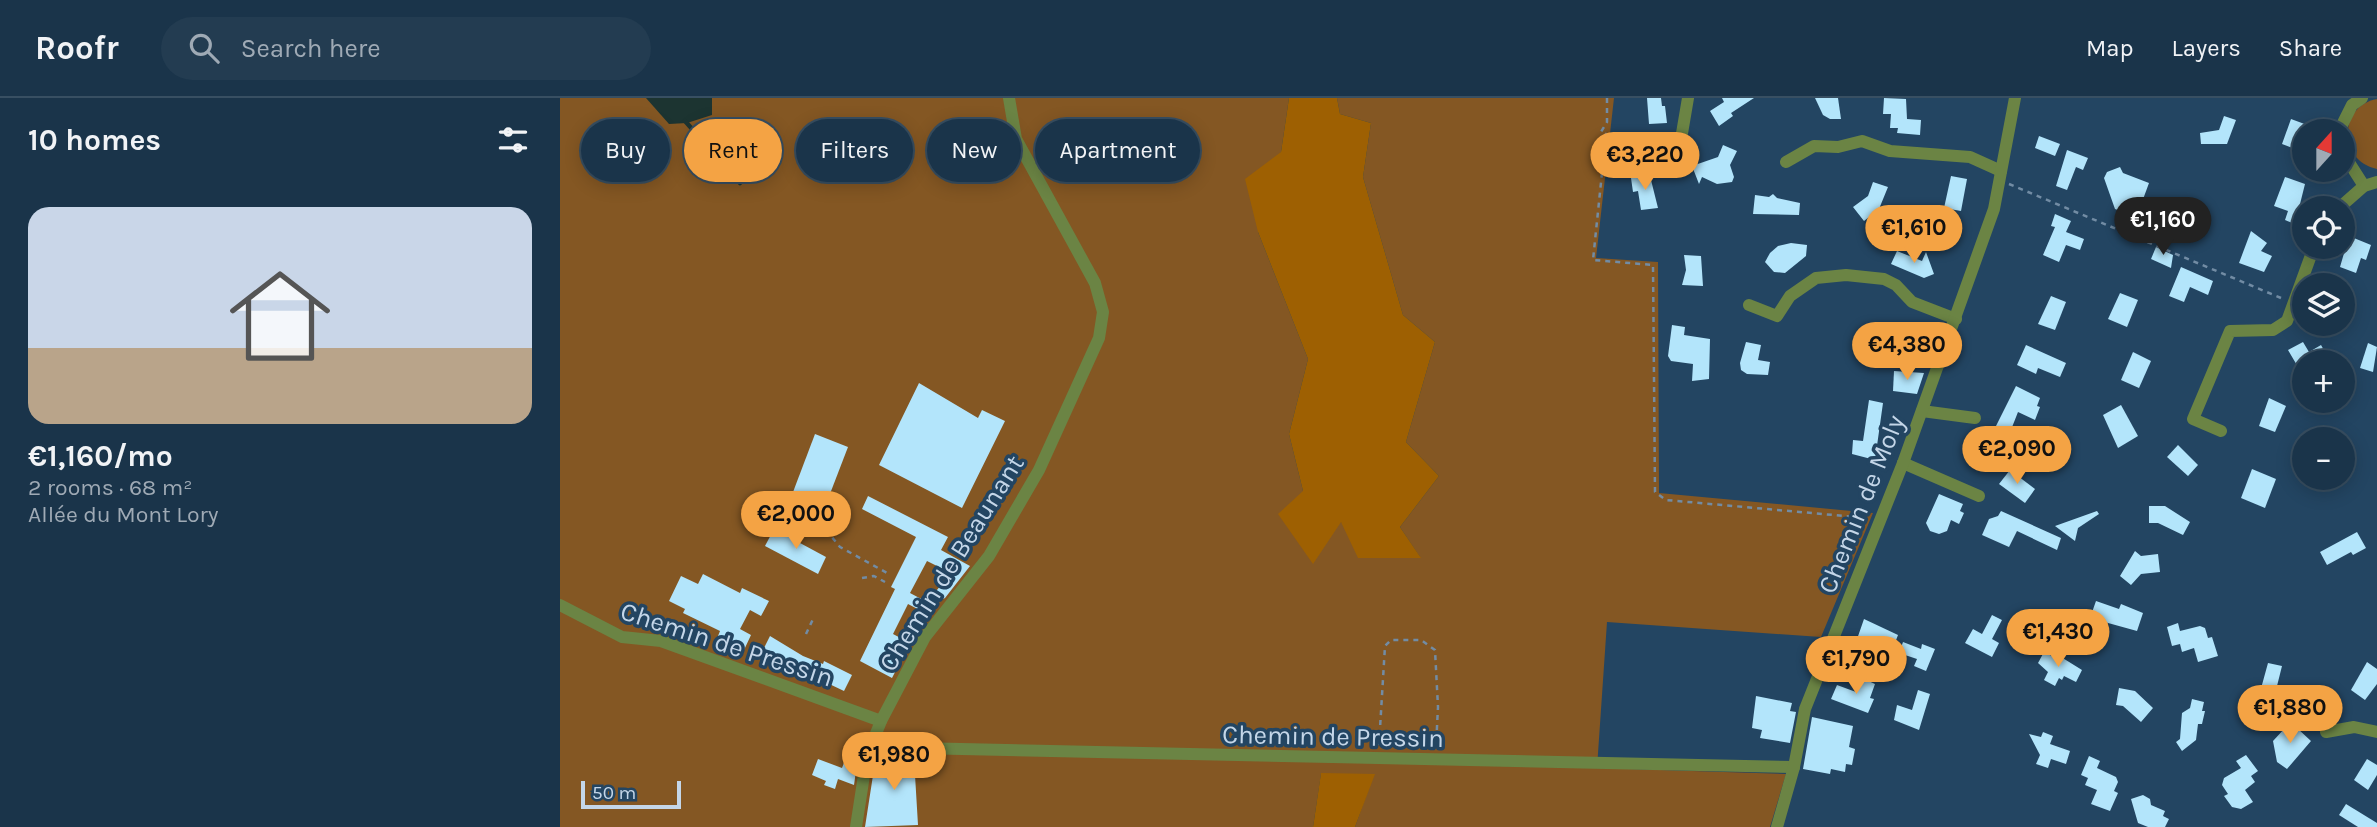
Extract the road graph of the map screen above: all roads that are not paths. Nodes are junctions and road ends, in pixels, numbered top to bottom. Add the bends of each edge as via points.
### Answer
1 (1009, 98) edge
2 (1688, 98) edge
3 (2015, 98) edge
4 (2362, 98) edge
5 (2345, 119) edge
6 (1679, 151) dead end
7 (1786, 162) dead end
8 (2356, 173) edge
9 (2001, 176) junction
10 (2377, 182) edge
11 (2364, 186) junction
12 (2353, 196) edge
13 (2310, 259) edge
14 (1749, 305) dead end
15 (1956, 319) junction
16 (1922, 411) junction
17 (1975, 418) dead end
18 (2221, 431) dead end
19 (1903, 463) junction
20 (1979, 496) dead end
21 (560, 605) edge
22 (881, 721) junction
23 (2326, 732) dead end
24 (2377, 732) edge
25 (871, 747) junction
26 (1794, 767) junction
27 (856, 827) edge
28 (1777, 827) edge

1 - 22 street, Chemin de Beaunant via 1016,139 1095,283 1103,312 1099,338 1026,492 989,556 925,637
2 - 6 street
3 - 9 street, Chemin de Moly
4 - 5 street via 2352,104
7 - 9 street via 1814,146 1862,141 1890,151 1969,157
8 - 11 street
9 - 15 street, Chemin de Moly
10 - 11 street
11 - 12 street
13 - 18 street via 2287,321 2273,330 2230,331 2193,419
14 - 15 street via 1777,316 1790,296 1816,278 1846,275 1884,279 1912,302
15 - 16 street, Chemin de Moly
16 - 17 street
16 - 19 street, Chemin de Moly
19 - 20 street
19 - 26 street, Chemin de Moly via 1805,709
21 - 22 street, Chemin de Pressin via 622,637 661,641
22 - 25 street, Chemin de Beaunant
23 - 24 street via 2354,727
25 - 26 street, Chemin de Pressin
25 - 27 street, Chemin de Beaunant
26 - 28 street, Chemin de Moly

